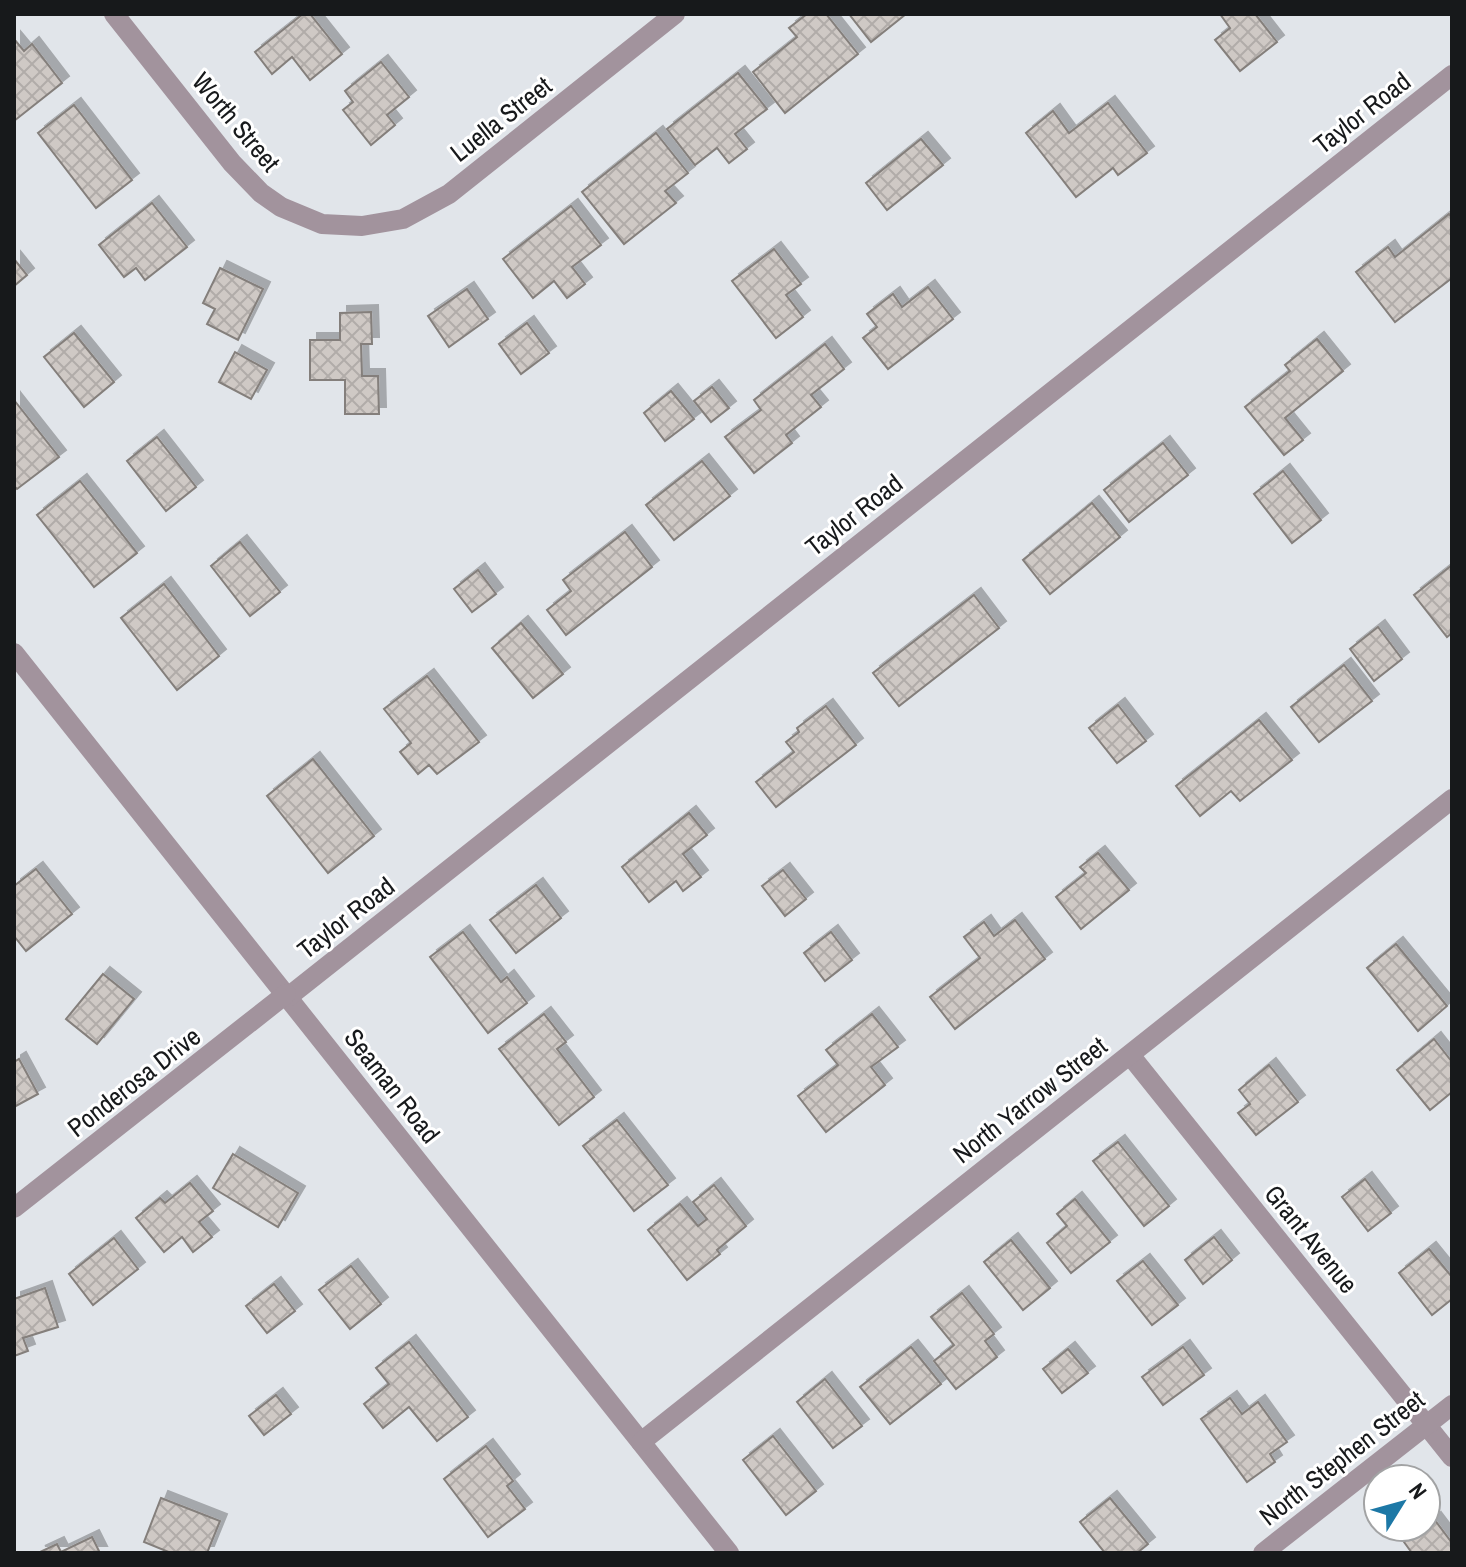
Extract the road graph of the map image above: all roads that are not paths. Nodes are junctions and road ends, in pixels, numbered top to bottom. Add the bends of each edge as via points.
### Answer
1 (114, 14) edge
2 (675, 14) edge
3 (1452, 75) edge
4 (343, 226) joint
5 (14, 653) edge
6 (1452, 799) edge
7 (287, 996) junction
8 (1130, 1055) junction
9 (14, 1208) edge
10 (1452, 1405) edge
11 (1427, 1425) junction
12 (641, 1442) junction
13 (1452, 1457) edge
14 (729, 1553) edge
15 (1263, 1553) edge

1 - 4 street, Worth Street via 261,193 302,217
2 - 4 street, Luella Street via 436,202 382,225
3 - 7 street, Taylor Road
5 - 7 street, Seaman Road
6 - 8 street, North Yarrow Street
7 - 9 street, Ponderosa Drive
7 - 12 street, Seaman Road
8 - 11 street, Grant Avenue
8 - 12 street, North Yarrow Street
10 - 11 street, North Stephen Street
11 - 13 street, Grant Avenue
11 - 15 street, North Stephen Street
12 - 14 street, Seaman Road

